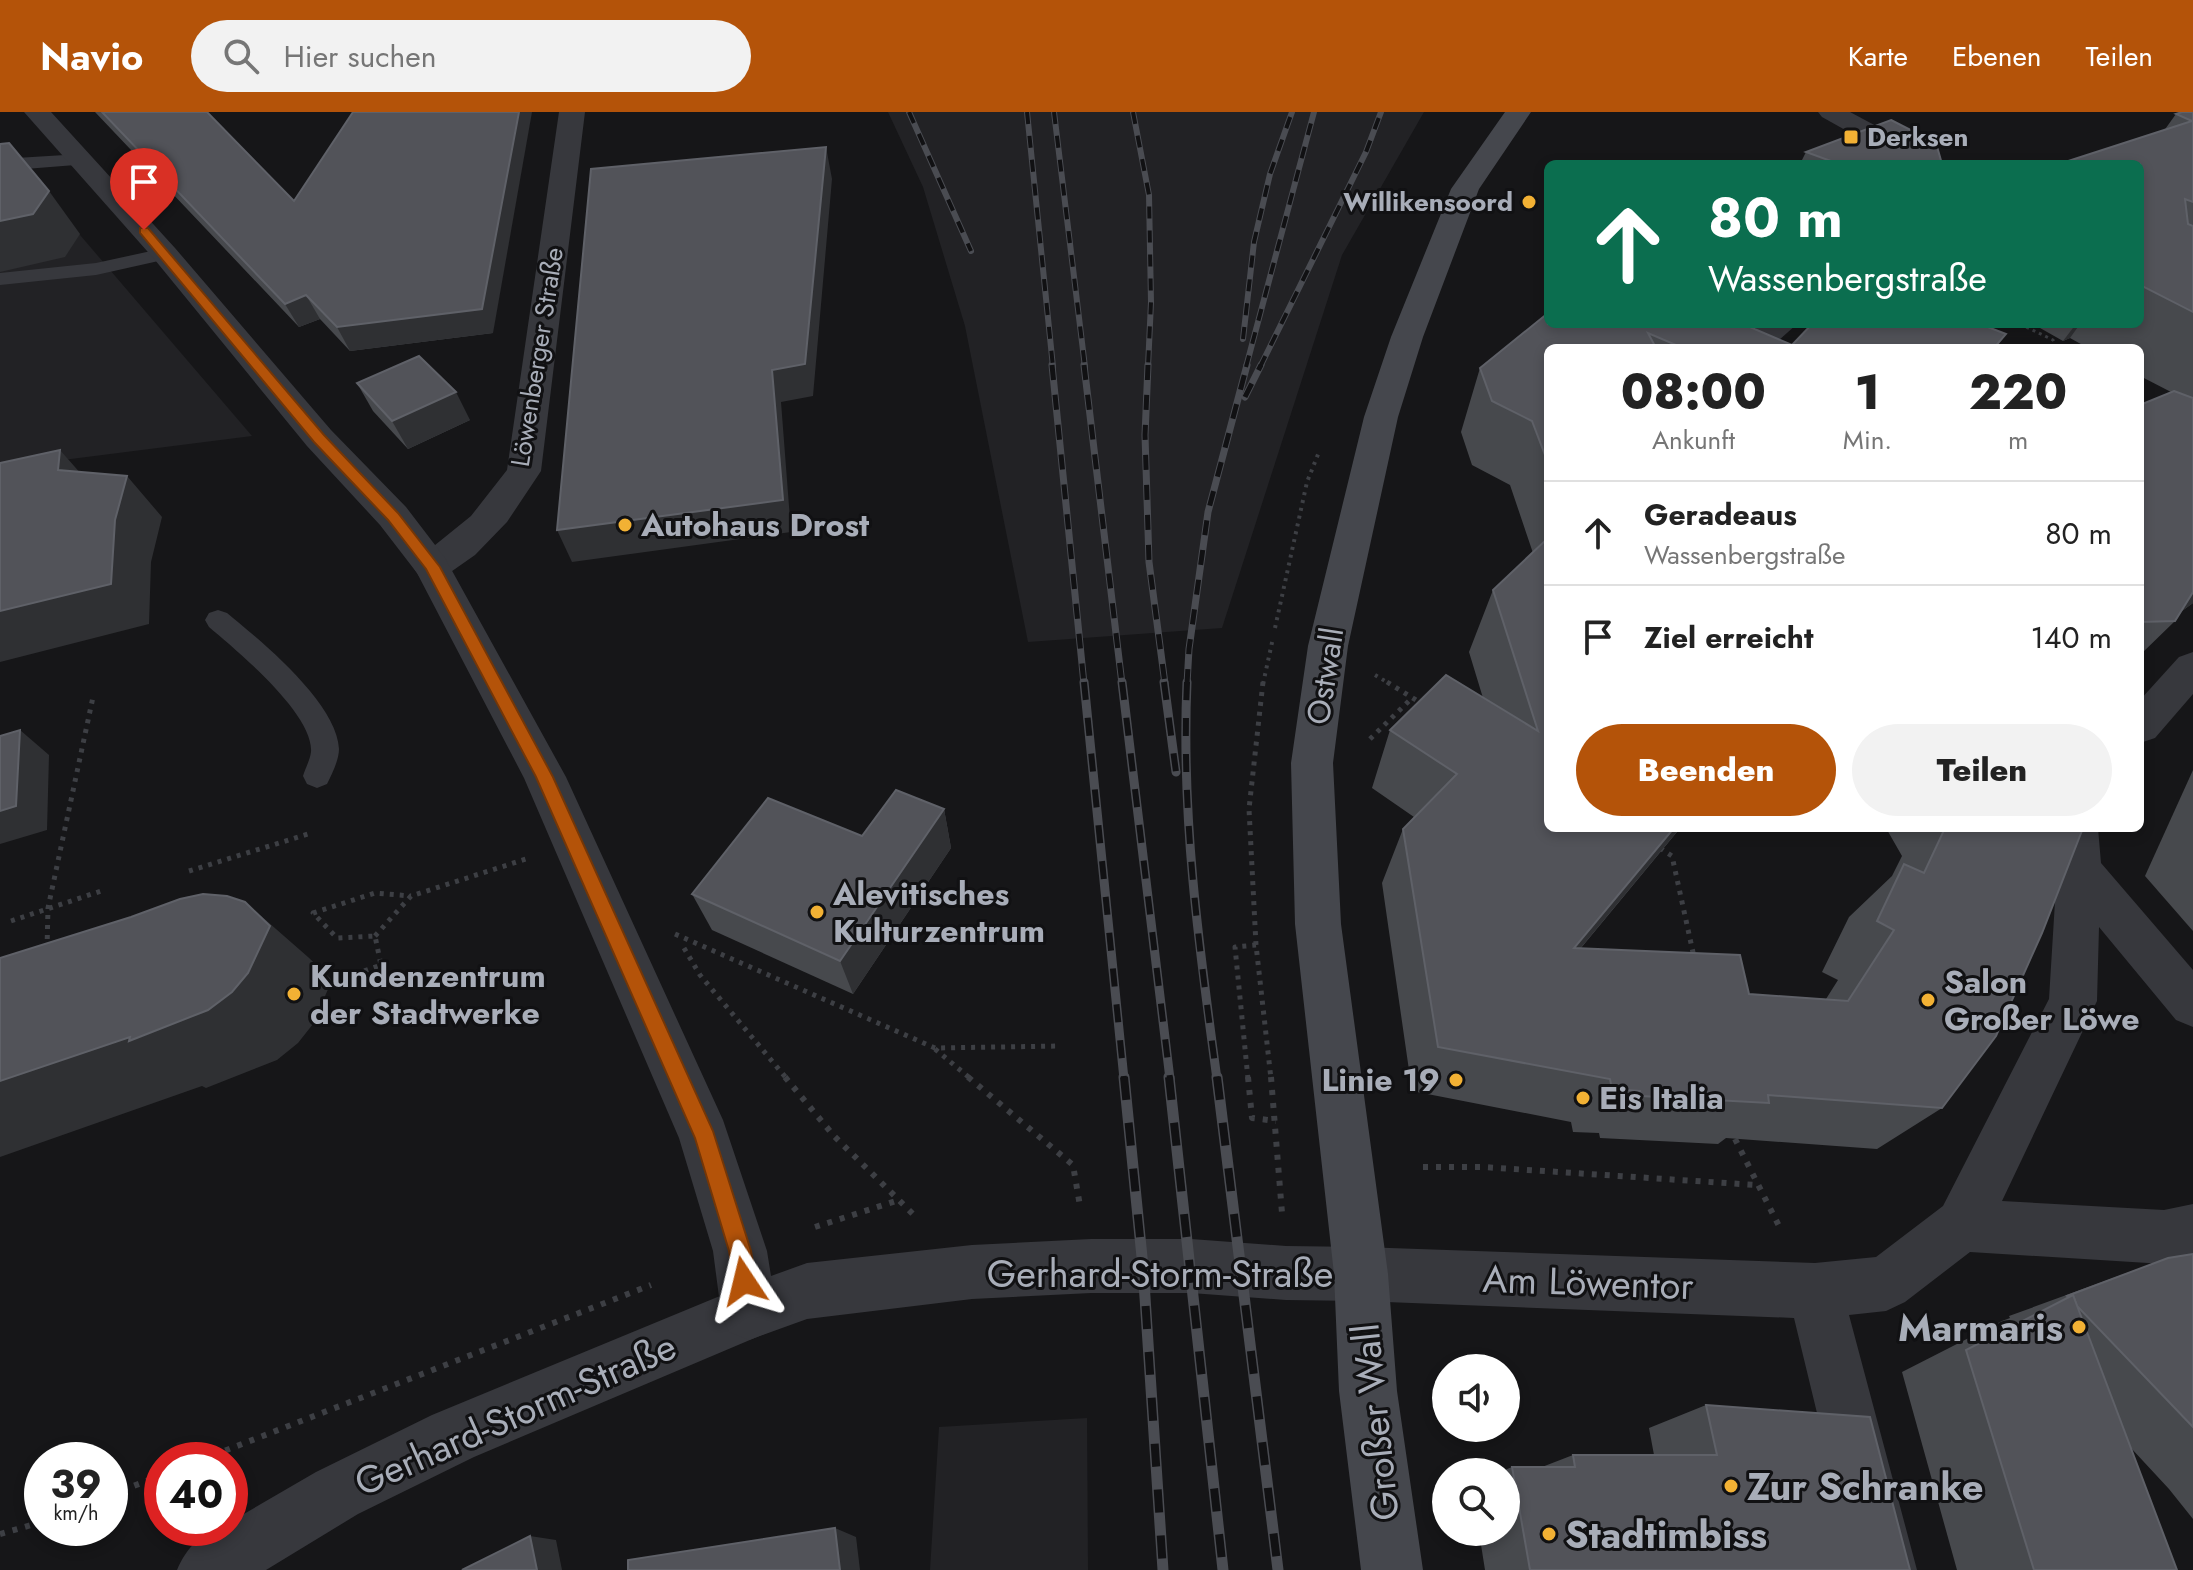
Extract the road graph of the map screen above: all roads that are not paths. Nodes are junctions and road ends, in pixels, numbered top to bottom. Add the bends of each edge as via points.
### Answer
1 (37, 112) edge
2 (572, 112) edge
3 (1518, 112) edge
4 (1831, 112) edge
5 (81, 160) junction
6 (1919, 160) edge
7 (0, 165) edge
8 (165, 254) junction
9 (0, 279) edge
10 (432, 567) junction
11 (218, 620) dead end
12 (2193, 667) edge
13 (2144, 722) edge
14 (317, 776) dead end
15 (2078, 848) edge
16 (2193, 1005) edge
17 (1962, 1225) junction
18 (2193, 1231) edge
19 (1361, 1274) junction
20 (1815, 1291) junction
21 (749, 1312) junction
22 (208, 1570) edge
23 (1392, 1570) edge
24 (1886, 1570) edge

1 - 5 street
2 - 10 street, Löwenberger Straße via 524,471 467,544
3 - 19 main road, Ostwall via 1465,189 1381,417 1328,646 1312,763 1316,907
4 - 6 street
5 - 7 lane
5 - 8 street
8 - 9 lane via 96,269
8 - 10 street
10 - 21 street via 507,702 576,844 705,1138 740,1251
11 - 14 lane via 279,672 322,732 325,752
12 - 13 street
15 - 16 street
15 - 17 street via 2073,1001
17 - 18 street via 2164,1237
17 - 20 street, Am Löwentor via 1886,1283
19 - 20 street, Am Löwentor
19 - 21 street, Gerhard-Storm-Straße via 1191,1266 972,1272 807,1291
19 - 23 main road, Großer Wall via 1368,1391
20 - 24 street
21 - 22 street, Gerhard-Storm-Straße via 453,1436 337,1493

